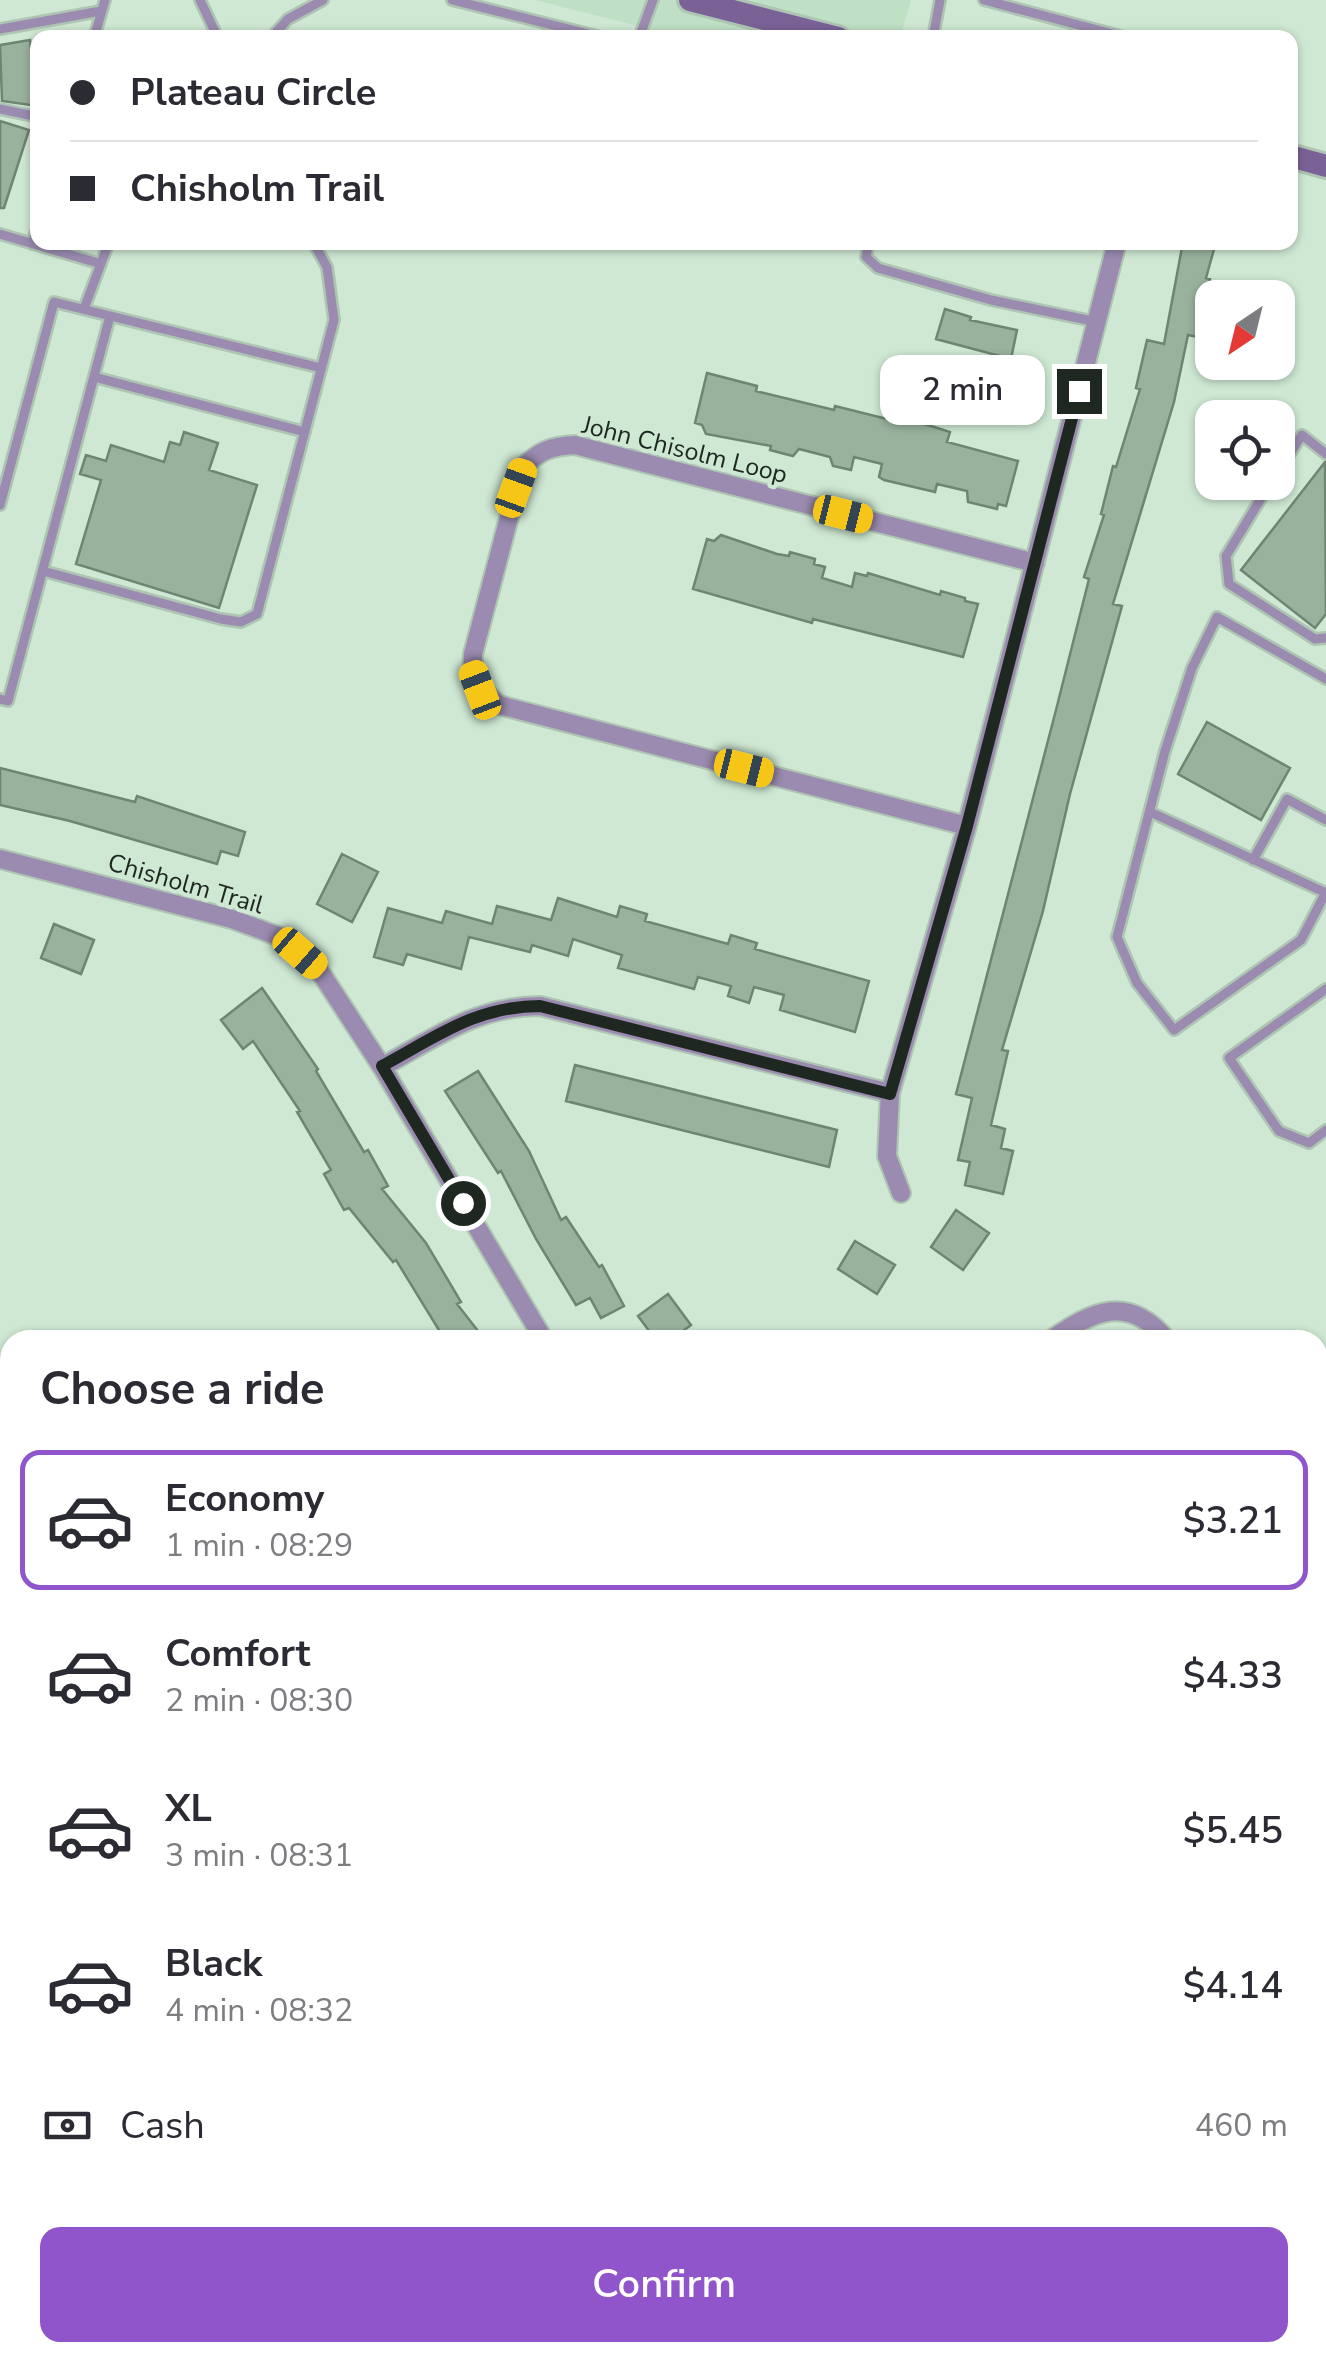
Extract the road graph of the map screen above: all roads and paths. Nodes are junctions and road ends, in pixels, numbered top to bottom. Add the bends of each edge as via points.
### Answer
1 (105, 0) edge
2 (200, 0) edge
3 (323, 0) edge
4 (452, 0) edge
5 (652, 0) edge
6 (690, 0) edge
7 (940, 0) edge
8 (984, 0) edge
9 (766, 9) edge
10 (102, 11) junction
11 (0, 28) edge
12 (96, 30) edge
13 (214, 30) edge
14 (278, 30) edge
15 (573, 30) edge
16 (642, 30) edge
17 (818, 30) edge
18 (934, 30) edge
19 (1098, 30) edge
20 (0, 109) edge
21 (30, 116) edge
22 (1298, 158) edge
23 (1326, 166) edge
24 (0, 234) edge
25 (30, 243) edge
26 (52, 250) edge
27 (106, 250) edge
28 (318, 250) edge
29 (867, 250) edge
30 (1115, 250) edge
31 (100, 264) junction
32 (84, 309) junction
33 (110, 316) junction
34 (1097, 322) junction
35 (322, 368) junction
36 (94, 377) junction
37 (305, 432) junction
38 (1295, 446) edge
39 (1326, 454) edge
40 (1260, 500) edge
41 (0, 505) edge
42 (1035, 563) junction
43 (43, 572) junction
44 (1326, 638) edge
45 (1326, 678) edge
46 (0, 699) edge
47 (1150, 812) junction
48 (1326, 820) edge
49 (967, 826) junction
50 (1254, 860) junction
51 (3, 865) edge
52 (1325, 892) edge
53 (1326, 989) edge
54 (382, 1066) junction
55 (890, 1094) junction
56 (1326, 1130) edge
57 (901, 1192) dead end
58 (538, 1330) edge
59 (1067, 1330) edge
60 (1157, 1330) edge

1 - 10 lane
2 - 13 lane
3 - 14 lane
4 - 15 lane
5 - 16 lane
6 - 9 main road
7 - 18 lane
8 - 19 lane
9 - 17 main road
10 - 11 lane
10 - 12 lane
20 - 21 lane
22 - 23 main road
24 - 25 lane
26 - 31 lane
27 - 31 lane
28 - 35 lane via 328,267 334,320
29 - 34 lane via 878,268
30 - 34 street
31 - 32 lane
32 - 33 lane
32 - 41 lane via 54,302
33 - 35 lane
33 - 36 lane
34 - 42 street
35 - 37 lane
36 - 37 lane
36 - 43 lane
37 - 43 lane via 257,614 242,622 221,619
38 - 39 lane via 1302,435
40 - 44 lane via 1226,556 1229,584 1314,640
42 - 49 street
42 - 49 street, John Chisolm Loop via 556,446 522,468 478,635 472,669 480,690 499,705
43 - 46 lane via 8,701
45 - 47 lane via 1218,617 1192,668
47 - 50 lane
47 - 52 lane via 1117,937 1137,983 1174,1030 1301,940
48 - 50 lane via 1287,799
49 - 55 street
50 - 52 lane
51 - 54 street, Chisholm Trail via 232,919 283,938 317,967
53 - 56 lane via 1229,1058 1279,1131 1308,1143
54 - 55 street via 474,1016 540,1006
54 - 58 street, Chisholm Trail
55 - 57 street via 888,1156
59 - 60 street via 1106,1311 1128,1311

